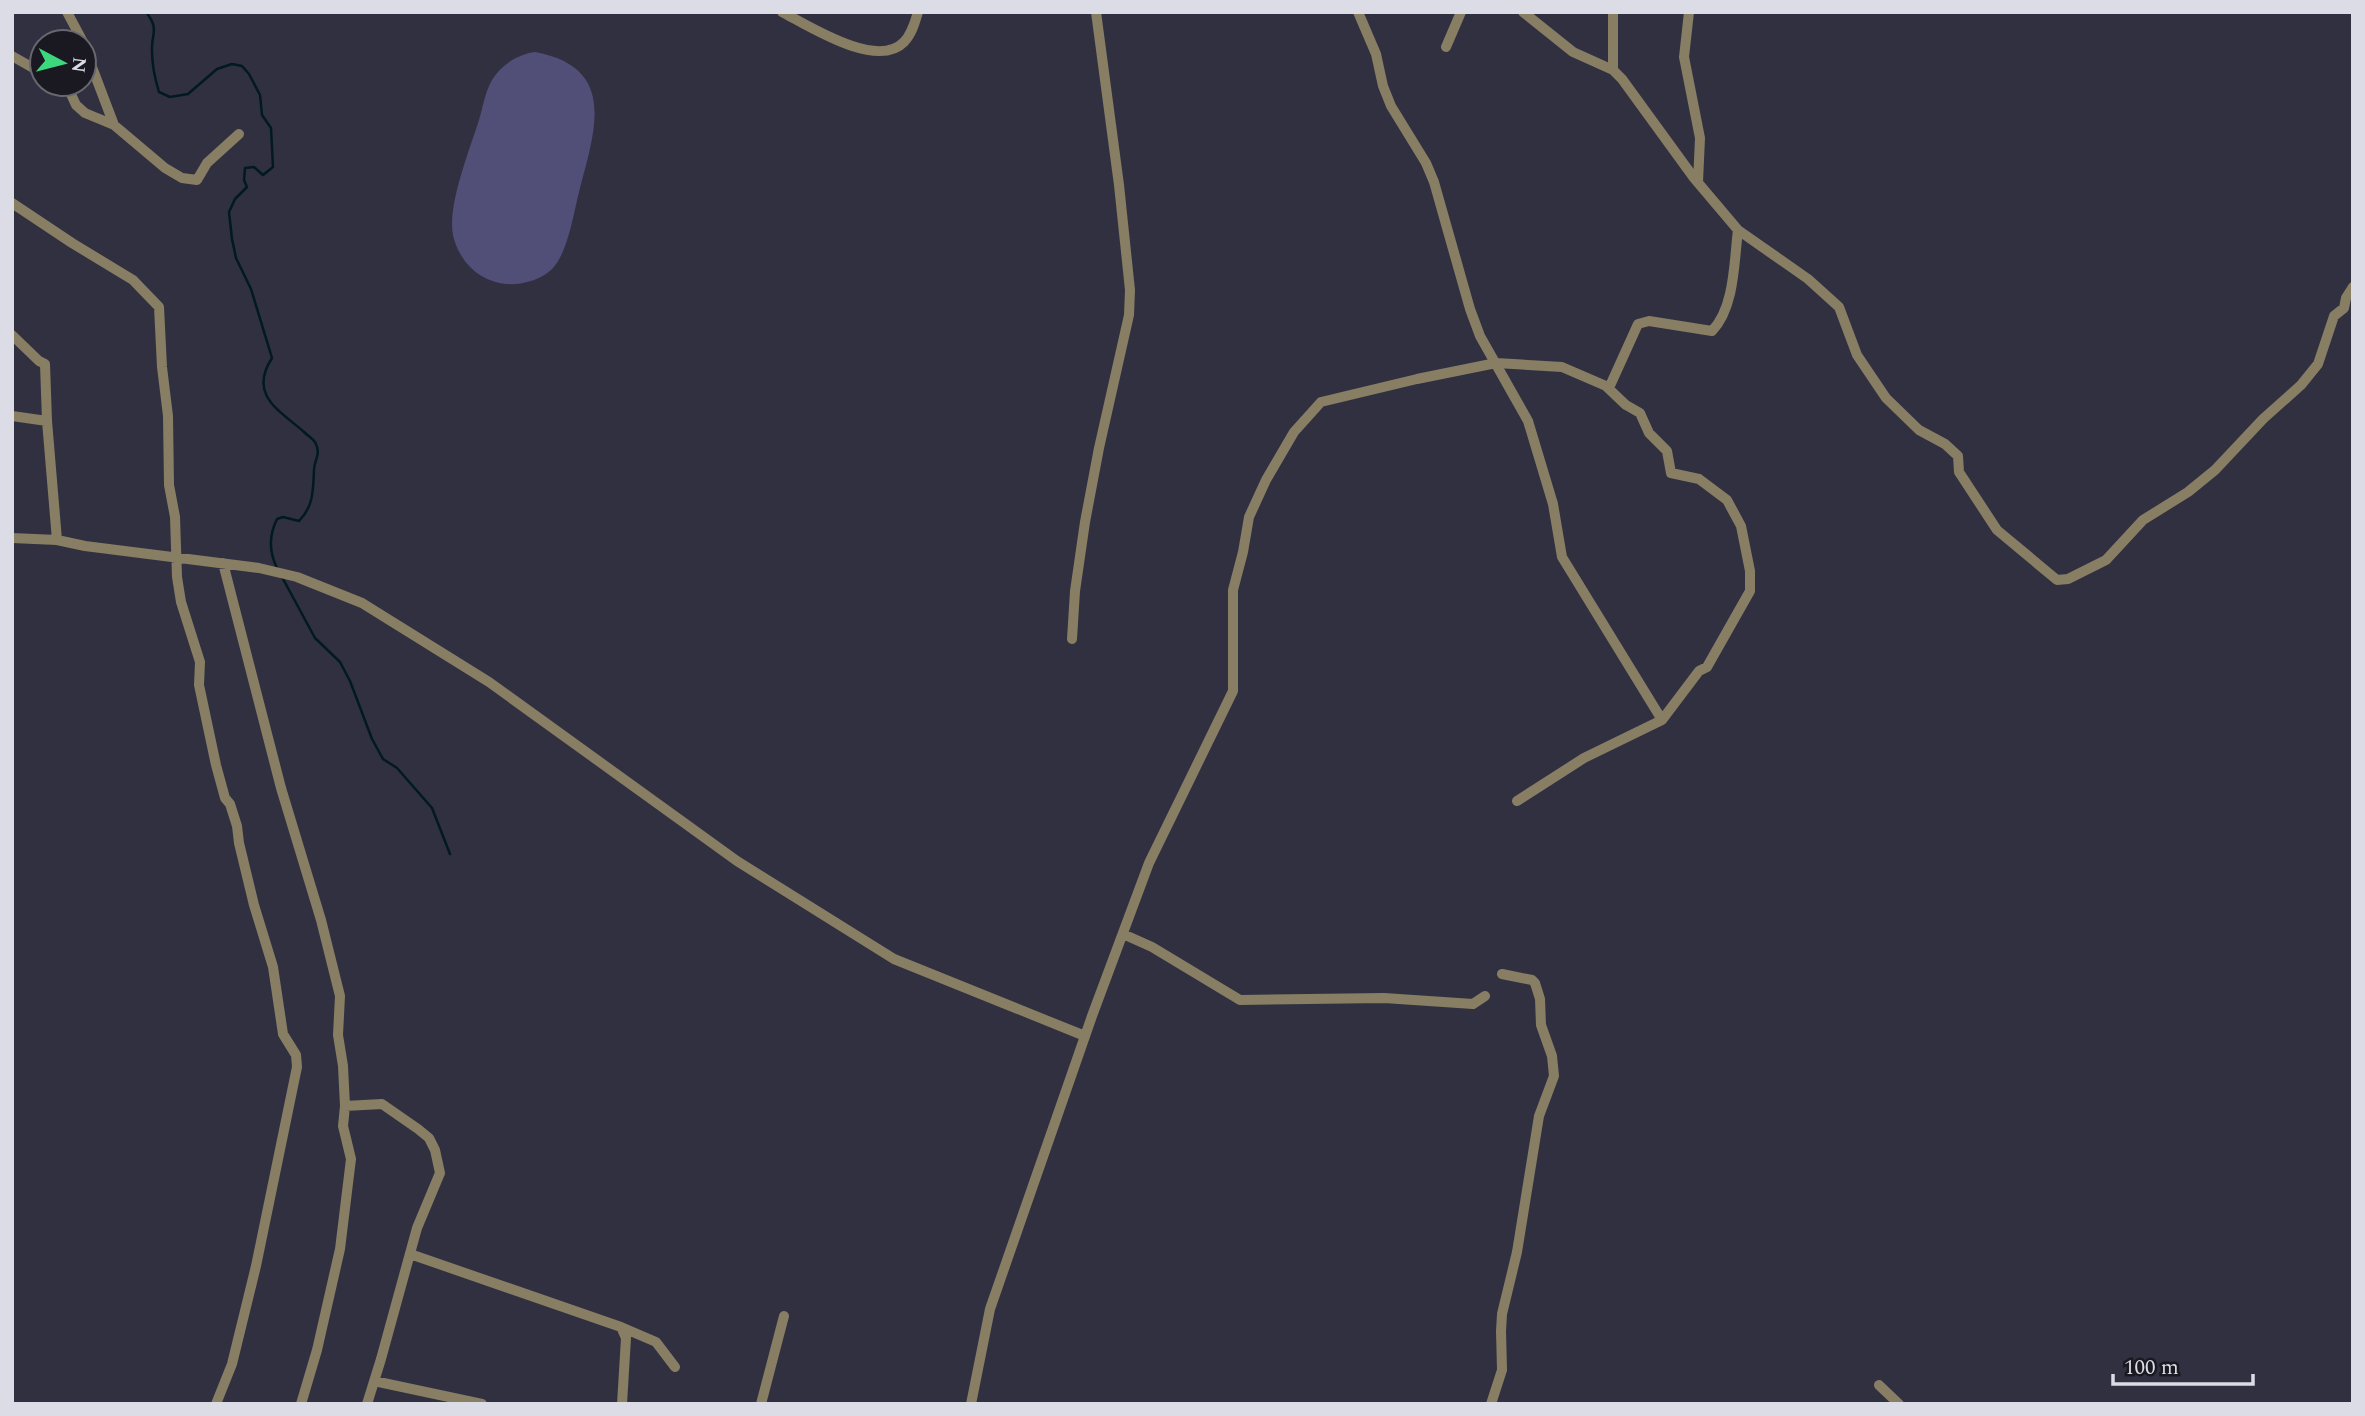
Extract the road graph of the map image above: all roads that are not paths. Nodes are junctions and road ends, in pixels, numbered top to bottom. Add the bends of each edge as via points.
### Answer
1 (66, 12) edge
2 (782, 12) edge
3 (918, 12) edge
4 (1096, 12) edge
5 (1358, 12) edge
6 (1461, 12) edge
7 (1523, 12) edge
8 (1614, 12) edge
9 (1689, 12) edge
10 (74, 28) edge
11 (1446, 47) dead end
12 (12, 56) edge
13 (28, 66) edge
14 (1613, 71) junction
15 (98, 83) edge
16 (73, 98) edge
17 (114, 125) junction
18 (240, 134) dead end
19 (1698, 183) junction
20 (12, 204) edge
21 (1738, 230) junction
22 (2353, 287) edge
23 (12, 335) edge
24 (1496, 363) junction
25 (1609, 388) junction
26 (12, 416) edge
27 (47, 421) junction
28 (12, 538) edge
29 (57, 540) junction
30 (177, 558) junction
31 (223, 563) junction
32 (1072, 639) dead end
33 (1662, 720) junction
34 (1517, 801) dead end
35 (1123, 934) junction
36 (1502, 974) dead end
37 (1485, 996) dead end
38 (1085, 1036) junction
39 (345, 1106) junction
40 (410, 1254) junction
41 (784, 1316) dead end
42 (621, 1327) junction
43 (675, 1367) dead end
44 (374, 1381) junction
45 (216, 1404) edge
46 (301, 1404) edge
47 (367, 1404) edge
48 (482, 1404) edge
49 (622, 1404) edge
50 (761, 1404) edge
51 (971, 1404) edge
52 (1491, 1404) edge
53 (1887, 1404) edge
54 (1899, 1404) edge

1 - 10 street
2 - 3 street via 849,46 878,51 902,45
4 - 32 street via 1130,290 1129,315 1085,522
5 - 24 street via 1391,106 1434,182 1470,309
6 - 11 street
7 - 14 street via 1573,52
8 - 14 street
9 - 19 street via 1684,57 1700,138
12 - 13 street
14 - 19 street
15 - 17 street
16 - 17 street via 85,113
17 - 18 street via 165,168 197,180 207,163
19 - 21 street
20 - 30 street via 133,280 159,307
21 - 22 street via 1839,307 1857,355 1886,398 1919,430 1958,456 1959,472 1997,530 2061,581 2106,560 2143,520 2215,470 2301,385 2318,364 2334,316 2344,308
21 - 25 street via 1728,306 1721,322 1712,331 1649,321 1637,324
23 - 27 street via 45,364
24 - 25 street via 1562,367
24 - 33 street via 1528,421 1553,505 1562,557
24 - 35 street via 1321,402 1294,432 1249,517 1234,590 1233,691 1149,863
25 - 33 street via 1644,418 1649,433 1667,452 1671,473 1699,479 1727,499 1741,526 1750,571 1750,591 1707,667 1699,671
26 - 27 street
27 - 29 street
28 - 29 street
29 - 30 street
30 - 31 street
30 - 45 street via 181,602 200,662 198,685 216,765 237,826 273,967 283,1034 296,1055 297,1067 256,1266 232,1364
31 - 38 street via 297,577 362,603 489,682 737,861 894,959
31 - 39 street via 340,996 338,1035
33 - 34 street via 1584,758
35 - 37 street via 1240,1000 1384,998 1473,1004
35 - 38 street
36 - 52 street via 1535,983 1541,1025 1555,1067 1539,1116 1503,1314 1502,1370
38 - 51 street via 990,1309
39 - 40 street via 382,1104 429,1138 435,1150 440,1173
39 - 46 street via 343,1126 351,1159 340,1249
40 - 42 street
40 - 44 street
41 - 50 street
42 - 43 street via 656,1342
42 - 49 street via 626,1338
44 - 47 street
44 - 48 street
53 - 54 street via 1879,1385

